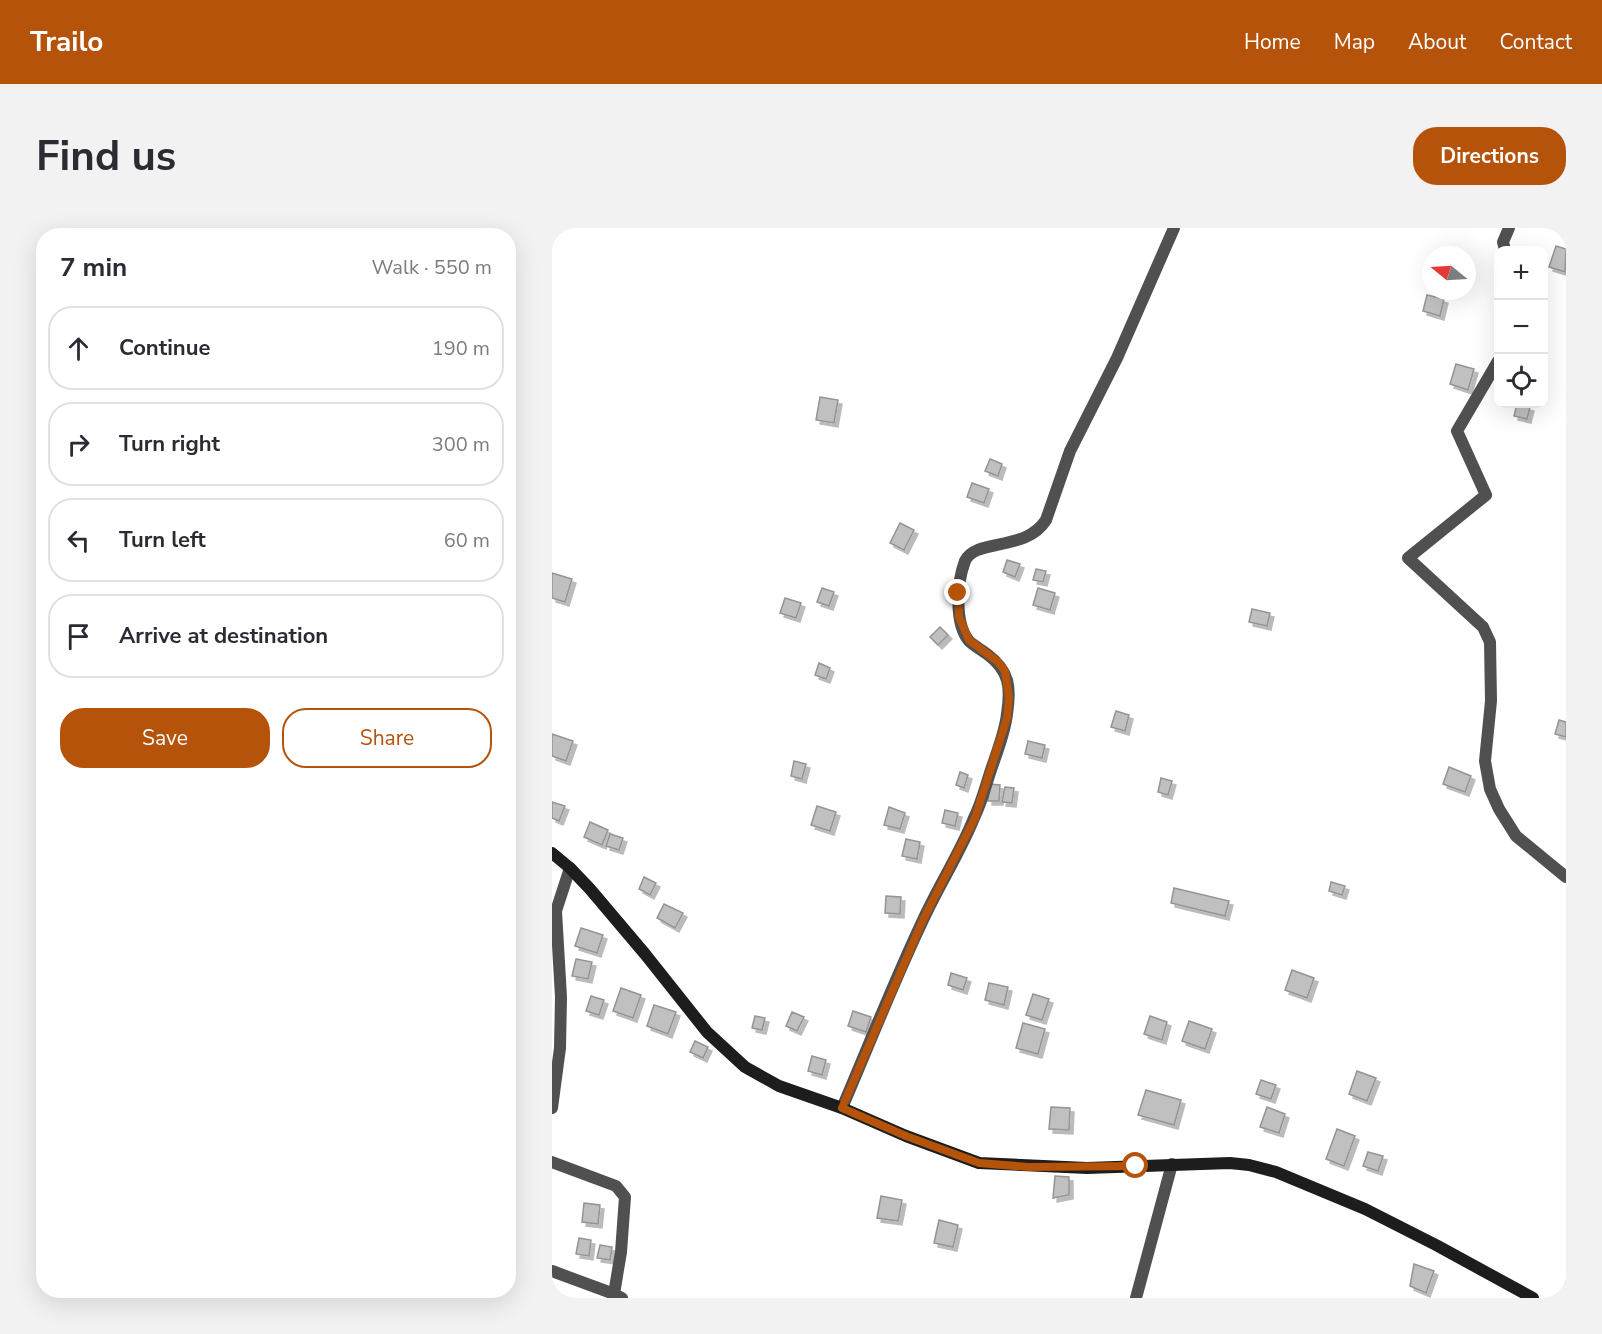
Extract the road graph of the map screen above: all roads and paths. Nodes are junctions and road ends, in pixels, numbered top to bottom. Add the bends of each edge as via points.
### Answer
1 (1174, 228) edge
2 (1509, 228) edge
3 (1504, 246) edge
4 (1494, 368) edge
5 (552, 853) edge
6 (570, 867) junction
7 (1566, 877) edge
8 (552, 1108) edge
9 (842, 1108) junction
10 (552, 1162) edge
11 (1172, 1164) junction
12 (552, 1270) edge
13 (618, 1296) edge
14 (1136, 1298) edge
15 (1533, 1298) edge

1 - 9 street via 1117,358 1070,451 1046,520 1032,535 977,549 964,564 958,593 959,617 969,640 1005,671 1007,718 975,818 923,920
2 - 3 street
4 - 7 street via 1457,431 1486,495 1408,558 1483,627 1490,642 1491,701 1485,761 1490,789 1516,836
5 - 6 main road
6 - 8 street via 556,911 560,1048
6 - 9 main road via 707,1032 745,1067 779,1086
9 - 11 main road via 979,1163 1087,1168
10 - 13 street via 616,1186 625,1197
11 - 14 street
11 - 15 main road via 1230,1163 1276,1172 1365,1209
12 - 13 street

